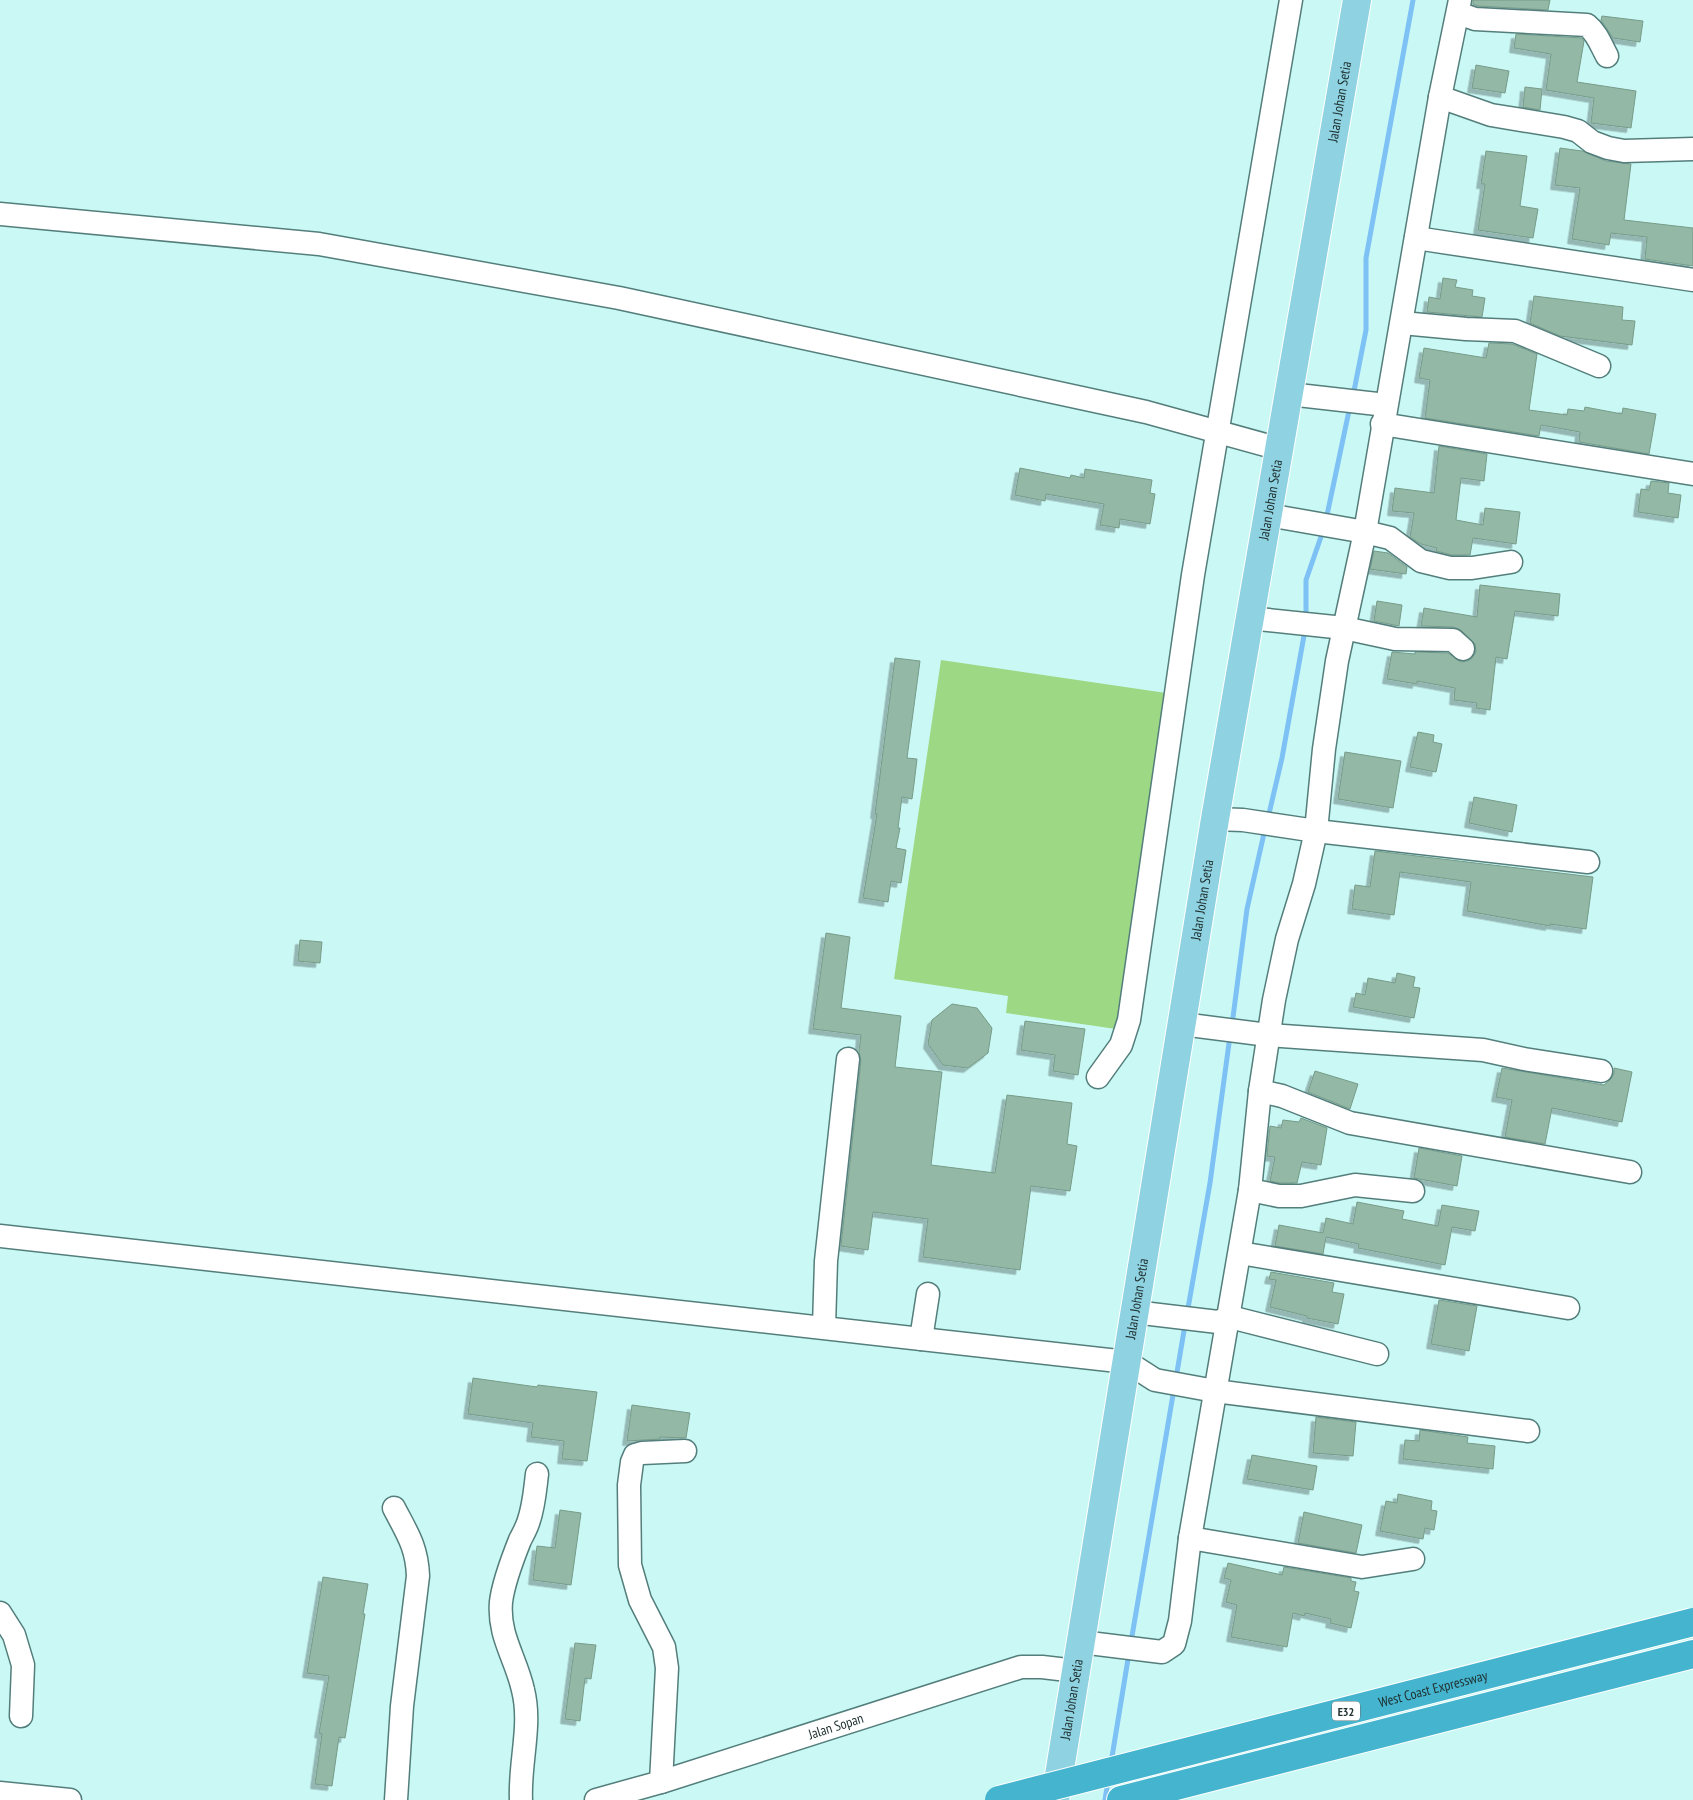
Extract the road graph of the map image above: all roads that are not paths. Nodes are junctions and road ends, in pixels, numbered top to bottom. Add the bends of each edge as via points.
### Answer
1 (1291, 0) edge
2 (1357, 0) edge
3 (1459, 6) edge
4 (1607, 56) dead end
5 (1440, 97) junction
6 (1693, 149) edge
7 (0, 214) edge
8 (1416, 238) junction
9 (1693, 280) edge
10 (1402, 323) junction
11 (1599, 366) dead end
12 (1301, 395) junction
13 (1381, 411) junction
14 (1218, 431) junction
15 (1280, 449) junction
16 (1693, 474) edge
17 (1279, 517) junction
18 (1359, 531) junction
19 (1511, 562) dead end
20 (1262, 619) junction
21 (1341, 628) junction
22 (1463, 649) dead end
23 (1215, 819) junction
24 (1310, 830) junction
25 (1588, 862) dead end
26 (1194, 1026) junction
27 (1263, 1035) junction
28 (848, 1059) dead end
29 (1601, 1071) dead end
30 (1098, 1077) dead end
31 (1260, 1091) junction
32 (1630, 1172) dead end
33 (1250, 1190) junction
34 (1413, 1191) dead end
35 (0, 1236) edge
36 (1240, 1253) junction
37 (928, 1294) dead end
38 (1568, 1308) dead end
39 (1134, 1312) junction
40 (1224, 1319) junction
41 (824, 1328) junction
42 (922, 1339) junction
43 (1377, 1354) dead end
44 (1127, 1362) junction
45 (1210, 1390) junction
46 (1528, 1431) dead end
47 (685, 1451) dead end
48 (537, 1474) dead end
49 (394, 1508) dead end
50 (1190, 1538) junction
51 (1413, 1559) dead end
52 (0, 1613) edge
53 (1693, 1622) edge
54 (1081, 1642) junction
55 (1693, 1654) edge
56 (1076, 1672) junction
57 (21, 1716) dead end
58 (661, 1782) junction
59 (0, 1793) edge
60 (70, 1800) edge
61 (396, 1800) edge
62 (521, 1800) edge
63 (596, 1800) edge
64 (999, 1800) edge
65 (1055, 1800) edge
66 (1121, 1800) edge

1 - 14 street
2 - 12 main road, Jalan Johan Setia
3 - 4 street via 1475,19 1587,25 1595,32
3 - 5 street
5 - 6 street via 1490,115 1564,126 1608,148 1624,151
5 - 8 street
7 - 14 street via 318,244 610,296 1137,410
8 - 9 street
8 - 10 street
10 - 11 street via 1515,331
10 - 13 street
12 - 13 street
12 - 15 main road, Jalan Johan Setia
13 - 16 street
13 - 18 street
14 - 15 street
14 - 30 street via 1191,585 1129,1020 1121,1045
15 - 17 main road, Jalan Johan Setia
17 - 18 street
17 - 20 main road, Jalan Johan Setia
18 - 19 street via 1390,538 1421,561 1450,568
18 - 21 street
20 - 21 street
20 - 23 main road, Jalan Johan Setia
21 - 22 street via 1396,639 1453,640
21 - 24 street
23 - 24 street
23 - 26 main road, Jalan Johan Setia
24 - 25 street
24 - 27 street via 1304,884
26 - 27 street
26 - 39 main road, Jalan Johan Setia
27 - 29 street via 1483,1050
27 - 31 street
28 - 41 street via 826,1261
31 - 32 street via 1282,1096 1350,1123
31 - 33 street
33 - 34 street via 1279,1196 1301,1196 1355,1185
33 - 36 street
35 - 41 street
36 - 38 street
36 - 40 street
37 - 42 street
39 - 40 street
39 - 44 main road, Jalan Johan Setia
40 - 43 street
40 - 45 street
41 - 42 street
42 - 44 street
44 - 45 street via 1155,1380
44 - 54 main road, Jalan Johan Setia
45 - 46 street
45 - 50 street
47 - 58 street via 635,1455 629,1485 630,1565 640,1600 664,1647 667,1668
48 - 62 street via 528,1523 501,1600 500,1616 502,1632 523,1690
49 - 61 street via 413,1543 418,1576 402,1706
50 - 51 street via 1362,1567
50 - 54 street via 1180,1621 1174,1644 1169,1649 1162,1652
52 - 57 street via 14,1635 23,1664
53 - 64 highway, West Coast Expressway / E32, bridge
54 - 56 main road, Jalan Johan Setia
55 - 66 highway, E32
56 - 58 street, Jalan Sopan via 1042,1666 1021,1667
56 - 65 main road, Jalan Johan Setia
58 - 63 street, Jalan Sopan
59 - 60 street

